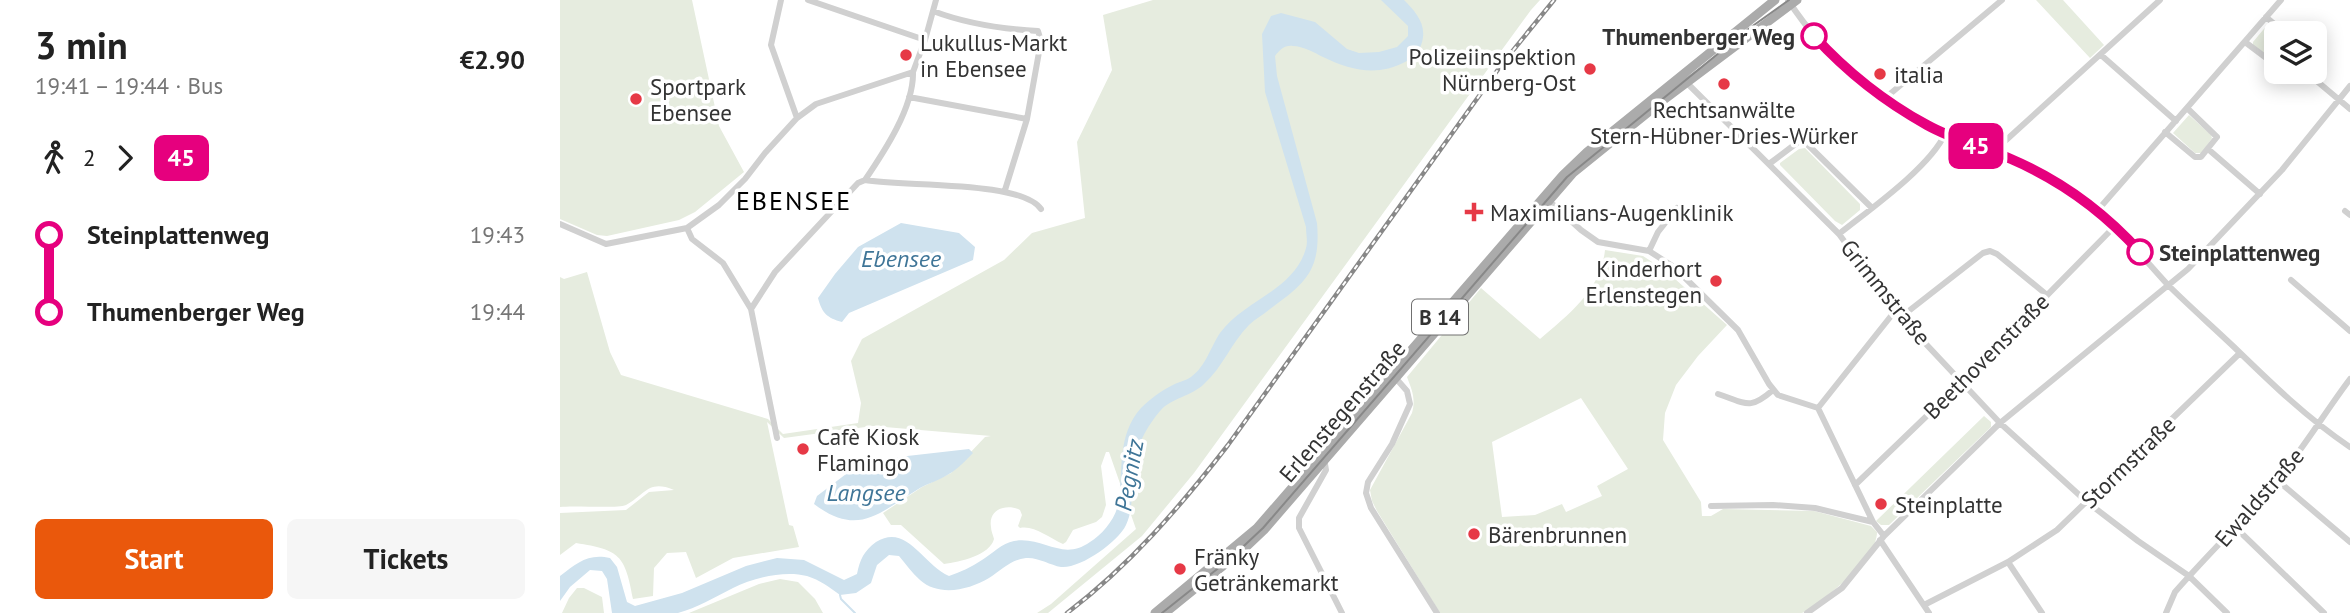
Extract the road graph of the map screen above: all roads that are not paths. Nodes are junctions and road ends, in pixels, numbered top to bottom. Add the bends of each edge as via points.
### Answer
1 (781, 0) edge
2 (808, 0) edge
3 (936, 0) edge
4 (1775, 0) edge
5 (2001, 0) edge
6 (2160, 0) edge
7 (2281, 0) edge
8 (1792, 2) edge
9 (933, 11) junction
10 (2266, 17) junction
11 (2271, 21) edge
12 (925, 40) junction
13 (2245, 42) junction
14 (2101, 55) junction
15 (2264, 56) edge
16 (913, 72) junction
17 (1684, 80) junction
18 (2319, 84) edge
19 (2350, 86) edge
20 (909, 97) junction
21 (1884, 99) junction
22 (2339, 101) junction
23 (2187, 108) junction
24 (2350, 109) edge
25 (797, 118) junction
26 (1027, 119) junction
27 (2176, 121) junction
28 (2165, 132) junction
29 (1944, 134) junction
30 (2208, 149) junction
31 (1993, 152) junction
32 (1769, 164) junction
33 (865, 180) junction
34 (1005, 191) junction
35 (2260, 194) junction
36 (1546, 198) junction
37 (1678, 208) dead end
38 (1872, 208) junction
39 (1041, 209) dead end
40 (2097, 211) junction
41 (560, 224) edge
42 (2115, 226) junction
43 (687, 228) junction
44 (1839, 234) junction
45 (1649, 251) junction
46 (2291, 280) dead end
47 (2168, 285) junction
48 (2047, 295) junction
49 (751, 309) junction
50 (1895, 311) junction
51 (1901, 317) junction
52 (2350, 331) edge
53 (2240, 353) junction
54 (1394, 376) junction
55 (2350, 379) edge
56 (1962, 382) junction
57 (1773, 390) junction
58 (1718, 394) dead end
59 (1818, 408) junction
60 (2000, 423) junction
61 (2317, 424) junction
62 (777, 438) dead end
63 (2350, 447) edge
64 (1320, 458) junction
65 (2277, 480) junction
66 (1855, 485) junction
67 (2087, 502) junction
68 (1711, 506) dead end
69 (1872, 522) junction
70 (2235, 527) junction
71 (1882, 538) junction
72 (2350, 542) edge
73 (2008, 562) junction
74 (2189, 576) junction
75 (1924, 605) junction
76 (1155, 613) edge
77 (1165, 613) edge
78 (1342, 613) edge
79 (1437, 613) edge
80 (1807, 613) edge
81 (1929, 613) edge
82 (2042, 613) edge
83 (2166, 613) edge
84 (2227, 613) edge
85 (2324, 613) edge

1 - 25 street via 771,45
2 - 12 street
3 - 9 street
4 - 17 main road, Erlenstegenstraße / B 14
5 - 21 street
6 - 14 street
7 - 10 street
8 - 17 main road, Erlenstegenstraße / B 14 via 1724,57
8 - 21 street via 1821,43
9 - 12 street
9 - 26 street via 1004,29 1038,31 1041,41
10 - 11 street
10 - 13 street
12 - 16 street
13 - 15 street
13 - 23 street
14 - 27 street
14 - 31 street
16 - 20 street
16 - 25 street via 816,104
17 - 32 street, Grimmstraße
17 - 36 main road, Erlenstegenstraße / B 14 via 1582,157
18 - 22 street
19 - 22 street
20 - 26 street
20 - 33 street
21 - 29 street
22 - 24 street
22 - 35 street
23 - 27 street
23 - 30 street via 2215,134
25 - 43 street via 745,179
26 - 34 street
27 - 28 street
28 - 30 street via 2197,158
28 - 40 street
29 - 31 street
29 - 38 street via 1911,174
30 - 35 street
31 - 40 street via 2043,174
32 - 38 street, Grimmstraße via 1802,139
32 - 44 street, Grimmstraße
33 - 34 street
33 - 49 street via 775,272
34 - 39 street
35 - 47 street
36 - 45 street via 1598,242
36 - 54 main road, Erlenstegenstraße / B 14
37 - 45 street
38 - 44 street
40 - 42 street
41 - 43 street via 606,244
42 - 47 street
42 - 48 street, Beethovenstraße
43 - 49 street via 692,239 723,263
44 - 50 street, Grimmstraße
45 - 57 street via 1674,267 1730,321
46 - 52 street
47 - 53 street
47 - 60 street
48 - 51 street via 1990,251
48 - 56 street, Beethovenstraße
49 - 62 street
50 - 51 street, Grimmstraße
50 - 59 street
51 - 56 street, Grimmstraße
53 - 61 street
53 - 67 street, Stormstraße
54 - 64 main road, Erlenstegenstraße / B 14
54 - 79 street via 1409,394 1409,409 1366,493
55 - 61 street, Ewaldstraße
56 - 60 street, Grimmstraße
56 - 66 street, Beethovenstraße
57 - 58 street via 1749,404
57 - 59 street
59 - 66 street
60 - 67 street, Grimmstraße
60 - 71 street
61 - 63 street
61 - 65 street, Ewaldstraße
64 - 76 main road, Erlenstegenstraße / B 14 via 1252,533
64 - 77 main road, Erlenstegenstraße / B 14 via 1256,538
64 - 78 street via 1326,470 1299,518 1299,528
65 - 70 street, Ewaldstraße
65 - 72 street
66 - 69 street
67 - 73 street, Stormstraße via 2057,530
67 - 74 street, Grimmstraße
68 - 69 street via 1815,508
69 - 71 street
70 - 74 street, Ewaldstraße
70 - 85 street
71 - 75 street
71 - 80 street via 1842,588
73 - 75 street, Stormstraße
73 - 82 street
74 - 83 street, Ewaldstraße
74 - 84 street, Grimmstraße
75 - 81 street

